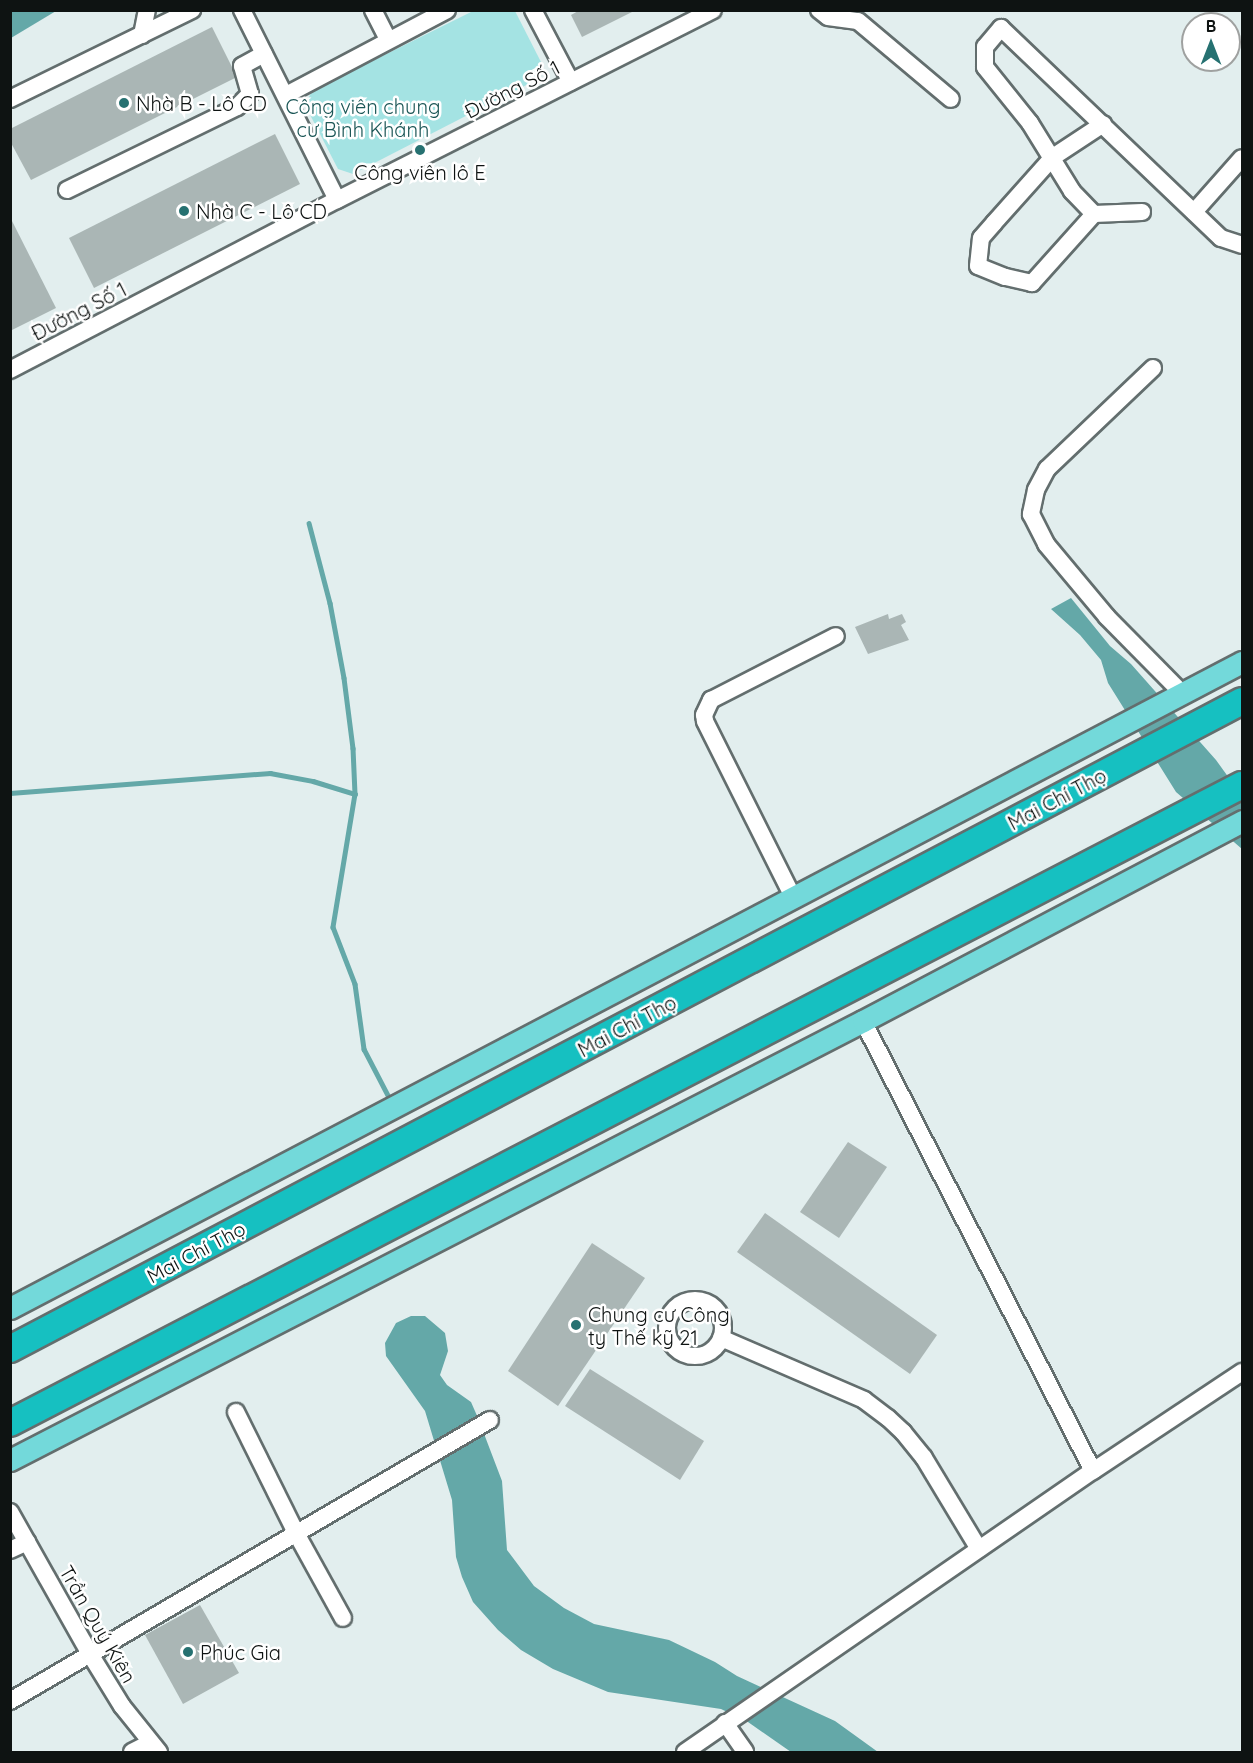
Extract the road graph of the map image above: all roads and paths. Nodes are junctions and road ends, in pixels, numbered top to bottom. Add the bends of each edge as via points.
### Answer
1 (147, 10) edge
2 (192, 10) edge
3 (242, 10) edge
4 (373, 10) edge
5 (447, 10) edge
6 (533, 10) edge
7 (713, 10) edge
8 (819, 10) edge
9 (142, 35) junction
10 (388, 39) junction
11 (264, 54) junction
12 (571, 82) junction
13 (286, 95) junction
14 (10, 99) edge
15 (951, 99) dead end
16 (1103, 124) junction
17 (1053, 157) junction
18 (1242, 158) edge
19 (67, 190) dead end
20 (337, 200) junction
21 (1142, 212) dead end
22 (1194, 212) junction
23 (1094, 214) junction
24 (1242, 245) edge
25 (1153, 368) dead end
26 (10, 370) edge
27 (836, 636) dead end
28 (1242, 662) edge
29 (1182, 693) junction
30 (1242, 701) edge
31 (1242, 785) edge
32 (1242, 821) edge
33 (793, 897) junction
34 (863, 1021) junction
35 (10, 1308) edge
36 (39, 1334) junction
37 (721, 1338) dead end
38 (10, 1349) edge
39 (10, 1366) edge
40 (1242, 1372) edge
41 (236, 1412) dead end
42 (490, 1420) dead end
43 (10, 1423) edge
44 (10, 1460) edge
45 (1093, 1471) junction
46 (10, 1512) edge
47 (296, 1533) junction
48 (27, 1542) junction
49 (979, 1549) junction
50 (10, 1550) edge
51 (343, 1618) dead end
52 (90, 1654) junction
53 (10, 1701) edge
54 (729, 1720) junction
55 (154, 1748) edge
56 (132, 1752) edge
57 (685, 1752) edge
58 (745, 1752) edge

1 - 9 street
2 - 9 street
3 - 11 street
4 - 10 street
5 - 10 street
6 - 12 street
7 - 12 street, Đường Số 1
8 - 15 street via 828,17 858,21
9 - 14 street
10 - 13 street
11 - 13 street
11 - 19 street via 242,66 250,94 237,107
12 - 20 street, Đường Số 1
13 - 20 street
16 - 17 street
16 - 17 street via 1001,28 985,47 985,67
16 - 22 street
17 - 23 street via 1072,191
17 - 23 street via 981,238 978,266 1032,283
18 - 22 street
20 - 26 street, Đường Số 1
21 - 23 street
22 - 24 street via 1221,238
25 - 29 street via 1047,469 1036,490 1031,514 1046,544 1084,590
27 - 33 street via 711,700 704,715
28 - 29 main road, Mai Chí Thọ
29 - 33 main road, Mai Chí Thọ
30 - 36 highway, Mai Chí Thọ
31 - 43 highway
32 - 34 main road
33 - 35 main road, Mai Chí Thọ
34 - 44 main road
34 - 45 street
36 - 38 highway, Mai Chí Thọ
36 - 39 highway
37 - 49 street via 864,1400 888,1418 924,1458
40 - 45 street
41 - 47 street
42 - 47 street
45 - 49 street
46 - 48 street, Trần Quý Kiên
47 - 51 street
47 - 52 street
48 - 50 street
48 - 52 street, Trần Quý Kiên
49 - 54 street
52 - 53 street
52 - 55 street, Trần Quý Kiên
54 - 57 street
54 - 58 street
55 - 56 street

